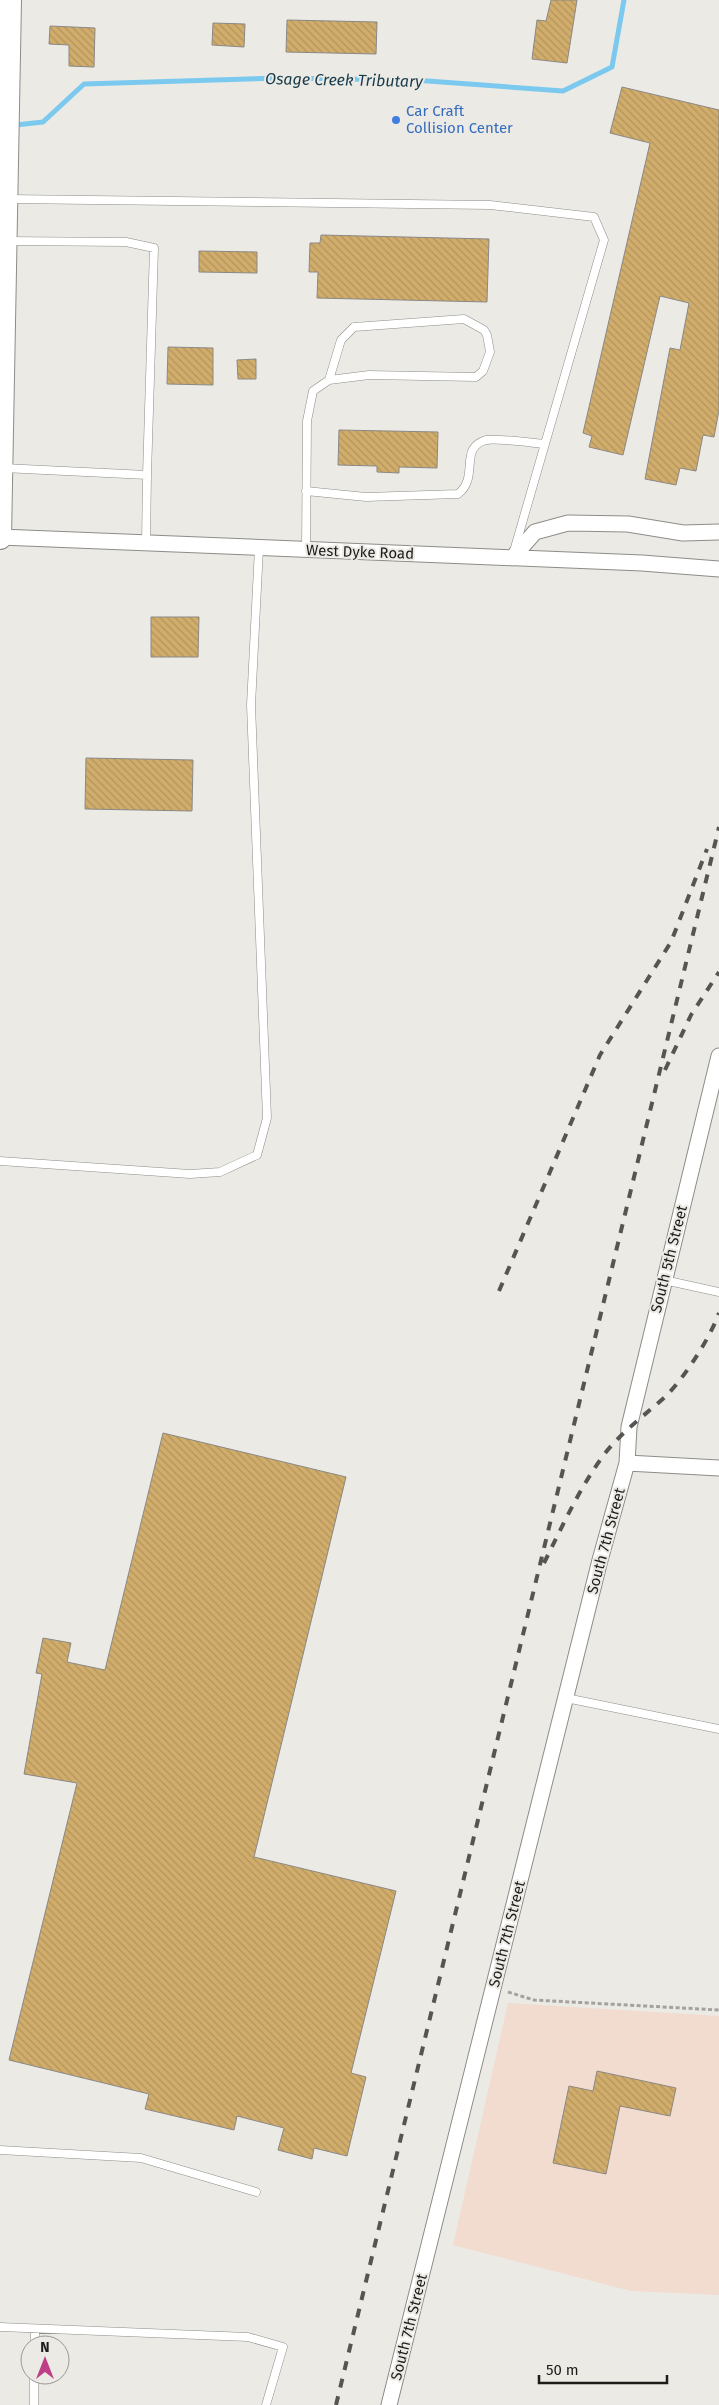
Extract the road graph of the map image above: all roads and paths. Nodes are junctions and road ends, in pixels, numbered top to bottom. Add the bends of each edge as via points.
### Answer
1 (10, 0) edge
2 (4, 53) edge
3 (4, 107) edge
4 (6, 199) junction
5 (5, 241) junction
6 (329, 380) junction
7 (545, 444) junction
8 (1, 468) edge
9 (147, 475) junction
10 (306, 491) junction
11 (719, 532) edge
12 (0, 538) edge
13 (146, 543) junction
14 (259, 548) junction
15 (306, 550) junction
16 (512, 558) junction
17 (719, 569) edge
18 (719, 1056) edge
19 (0, 1161) edge
20 (664, 1280) junction
21 (719, 1292) edge
22 (627, 1464) junction
23 (719, 1468) edge
24 (566, 1698) junction
25 (719, 1729) edge
26 (494, 1987) junction
27 (719, 2010) edge
28 (0, 2150) edge
29 (256, 2192) dead end
30 (0, 2326) edge
31 (35, 2329) junction
32 (35, 2335) edge
33 (34, 2385) edge
34 (34, 2405) edge
35 (266, 2405) edge
36 (390, 2405) edge

1 - 2 main road
2 - 3 main road
3 - 4 main road
4 - 5 main road
4 - 7 lane via 490,206 594,217 604,240
5 - 8 main road
5 - 9 lane via 126,242 154,248
6 - 6 lane via 369,375 476,377 483,371 490,352 488,335 464,320 354,326 341,340
6 - 10 lane via 313,391 307,422
7 - 10 lane via 487,440 474,449 468,460 470,478 466,488 458,494 366,497
7 - 16 lane
8 - 9 lane
8 - 12 main road
9 - 13 lane
10 - 15 lane
11 - 16 street via 683,534 628,524 568,523 535,532
12 - 13 street, West Dyke Road
13 - 14 street, West Dyke Road
14 - 15 street, West Dyke Road
14 - 19 lane via 250,705 267,1118 257,1155 220,1172 190,1174
15 - 16 street, West Dyke Road
16 - 17 street, West Dyke Road
18 - 20 street, South 5th Street
20 - 21 lane
20 - 22 street, South 5th Street via 629,1427
22 - 23 street
22 - 24 street, South 7th Street
24 - 25 lane
24 - 26 street, South 7th Street
26 - 27 path via 534,2000
26 - 36 street, South 7th Street
28 - 29 lane via 141,2158
30 - 31 lane
31 - 32 lane
31 - 35 lane via 248,2337 283,2347
33 - 34 lane

